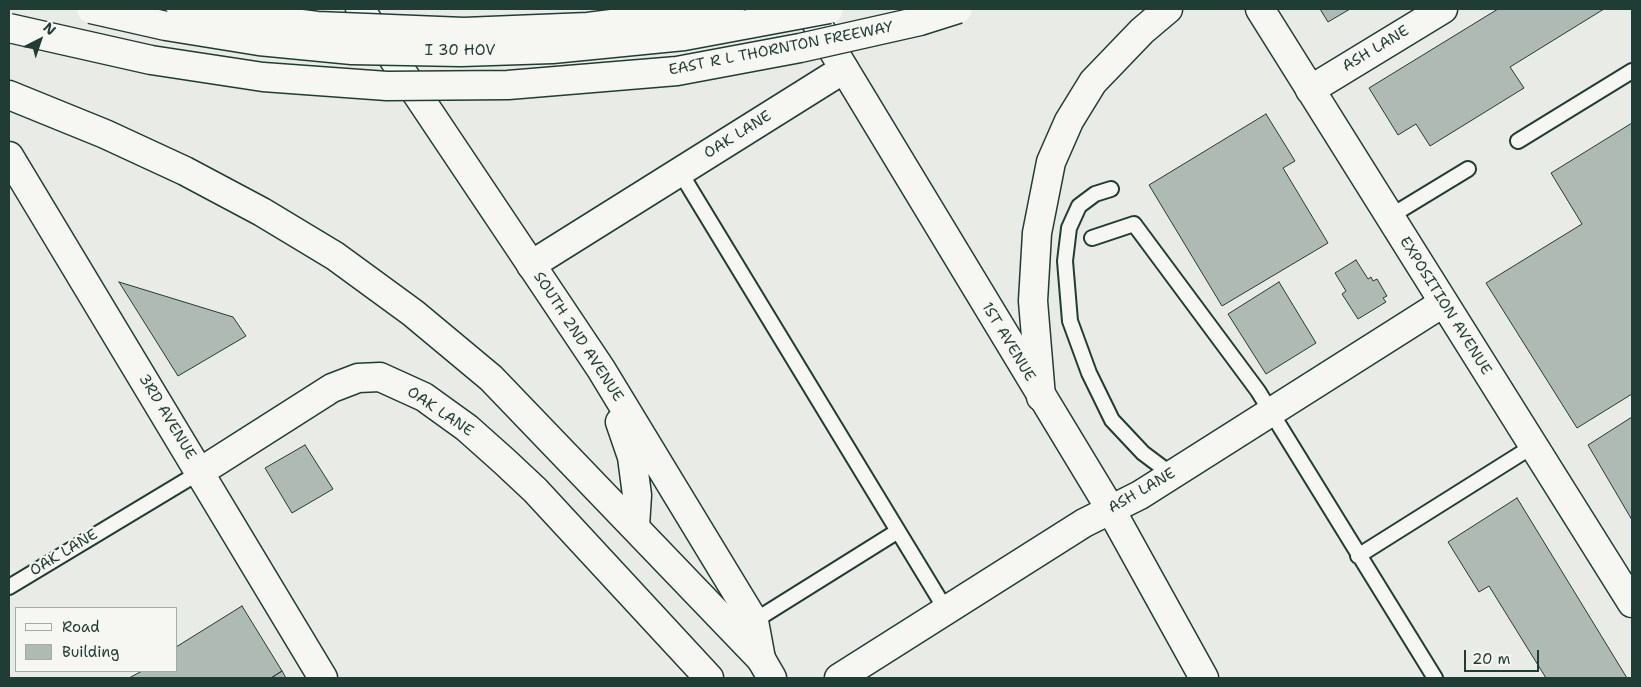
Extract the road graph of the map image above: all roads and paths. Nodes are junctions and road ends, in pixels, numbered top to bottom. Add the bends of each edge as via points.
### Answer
1 (91, 9) edge
2 (181, 9) edge
3 (360, 9) edge
4 (730, 9) edge
5 (808, 9) edge
6 (829, 9) edge
7 (958, 9) edge
8 (1168, 9) edge
9 (1260, 9) edge
10 (1443, 9) edge
11 (9, 28) edge
12 (844, 69) junction
13 (1632, 71) edge
14 (1310, 90) junction
15 (9, 95) edge
16 (1518, 141) dead end
17 (9, 156) edge
18 (1468, 169) dead end
19 (680, 172) junction
20 (1111, 189) dead end
21 (1389, 217) junction
22 (1092, 238) dead end
23 (531, 265) junction
24 (1443, 303) junction
25 (601, 369) junction
26 (1041, 397) junction
27 (1271, 411) junction
28 (1534, 446) junction
29 (200, 472) junction
30 (1171, 474) junction
31 (1111, 510) junction
32 (635, 526) junction
33 (898, 531) junction
34 (1358, 556) junction
35 (9, 587) edge
36 (1632, 603) edge
37 (946, 610) junction
38 (754, 621) junction
39 (766, 669) edge
40 (323, 678) edge
41 (709, 678) edge
42 (840, 678) edge
43 (1204, 678) edge
44 (1435, 678) edge

1 - 6 main road, I 30 HOV, bridge via 166,26 259,41 352,50 461,52 646,41
2 - 4 main road, I 30 HOV, bridge via 317,26 464,32 588,26
3 - 23 main road, SOUTH 2ND AVENUE
5 - 12 main road, 1ST AVENUE
7 - 11 main road, EAST R L THORNTON FREEWAY, bridge via 920,21 800,48 677,71 508,86 387,86 263,77 151,60
8 - 26 main road via 1093,82 1069,121 1052,162 1037,233 1033,301
9 - 14 main road, EXPOSITION AVENUE
10 - 14 main road, ASH LANE
12 - 19 main road, OAK LANE
12 - 26 main road, 1ST AVENUE
13 - 16 lane
14 - 21 main road, EXPOSITION AVENUE
15 - 32 main road via 185,171 335,256 413,313 491,378
17 - 29 main road, 3RD AVENUE
18 - 21 lane
19 - 23 main road, OAK LANE
19 - 33 lane
20 - 30 lane via 1094,194 1079,206 1070,228 1065,261 1070,321 1089,373 1112,420 1143,454
21 - 24 main road, EXPOSITION AVENUE
22 - 27 lane via 1134,224
23 - 25 main road, SOUTH 2ND AVENUE
24 - 27 main road, ASH LANE
24 - 28 main road, EXPOSITION AVENUE
25 - 32 main road via 632,457
25 - 38 main road, SOUTH 2ND AVENUE
26 - 31 main road, 1ST AVENUE
27 - 30 main road, ASH LANE
27 - 34 lane
28 - 34 lane
28 - 36 main road, EXPOSITION AVENUE
29 - 35 lane, OAK LANE
29 - 40 main road, 3RD AVENUE
29 - 41 main road, OAK LANE via 332,388 358,378 380,377 424,397 467,428 504,461 535,490
30 - 31 main road, ASH LANE
31 - 37 main road, ASH LANE via 1084,523
31 - 43 main road, 1ST AVENUE
32 - 39 main road
33 - 37 lane
33 - 38 lane
34 - 44 lane
37 - 42 main road, ASH LANE
38 - 39 main road, SOUTH 2ND AVENUE

